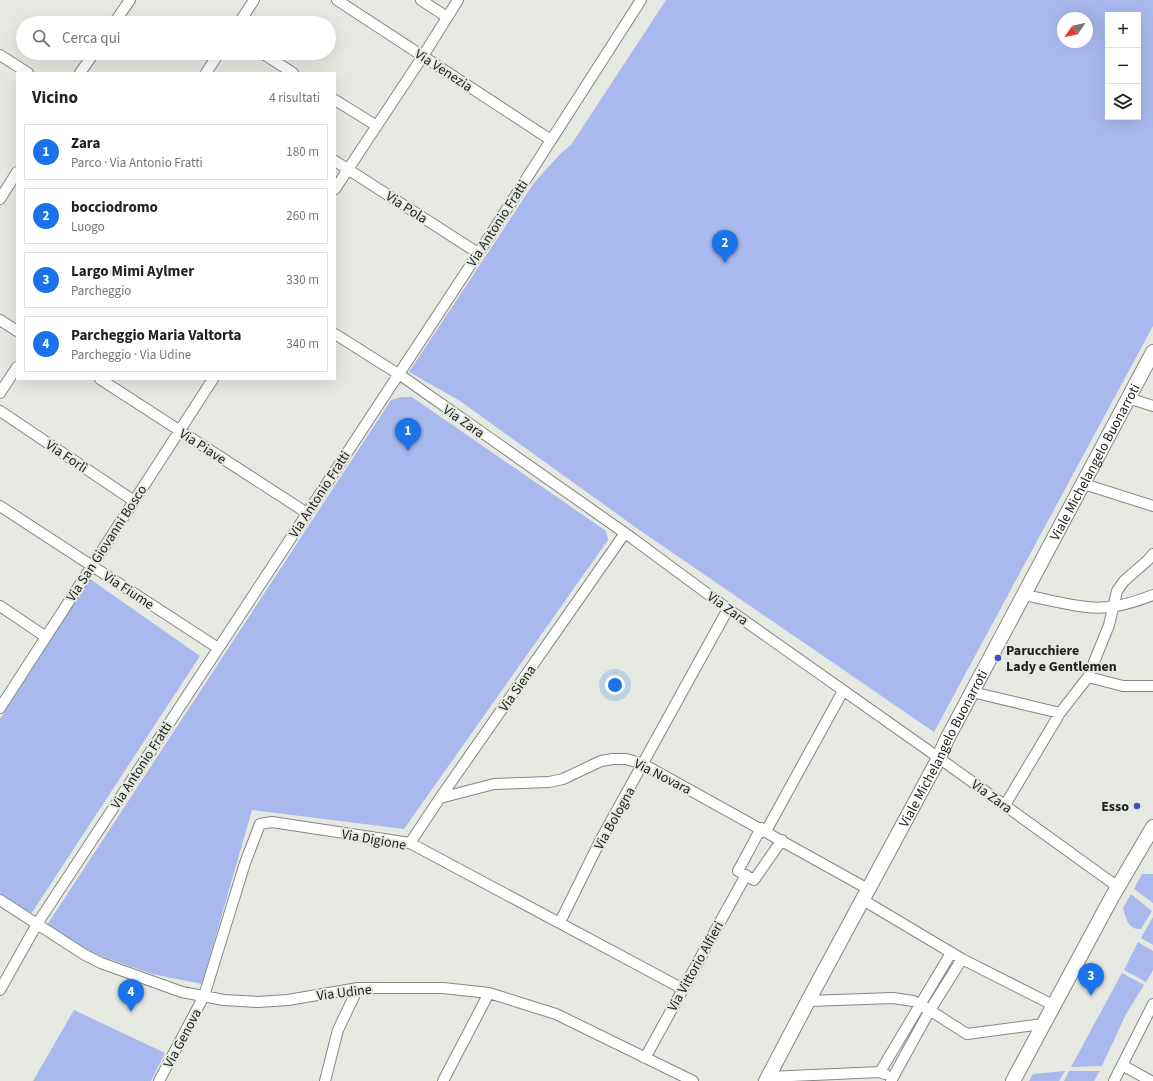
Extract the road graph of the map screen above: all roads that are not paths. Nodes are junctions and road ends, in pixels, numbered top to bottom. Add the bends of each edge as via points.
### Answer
1 (130, 0) edge
2 (254, 0) edge
3 (336, 0) edge
4 (421, 0) edge
5 (458, 0) edge
6 (641, 0) edge
7 (119, 16) edge
8 (244, 16) edge
9 (447, 17) junction
10 (0, 55) edge
11 (423, 56) junction
12 (89, 60) edge
13 (214, 60) edge
14 (273, 60) edge
15 (26, 72) edge
16 (81, 72) edge
17 (207, 72) edge
18 (291, 72) edge
19 (336, 101) edge
20 (377, 126) junction
21 (552, 140) junction
22 (336, 162) edge
23 (348, 169) junction
24 (16, 174) edge
25 (336, 187) edge
26 (0, 199) edge
27 (478, 253) junction
28 (0, 320) edge
29 (16, 330) edge
30 (336, 335) edge
31 (1153, 352) edge
32 (16, 369) edge
33 (398, 374) junction
34 (102, 380) edge
35 (212, 380) edge
36 (0, 393) edge
37 (1128, 398) junction
38 (1153, 406) edge
39 (0, 412) edge
40 (180, 431) junction
41 (1084, 484) junction
42 (134, 501) junction
43 (0, 506) edge
44 (1153, 506) edge
45 (307, 513) junction
46 (625, 533) junction
47 (1153, 554) edge
48 (92, 566) junction
49 (1024, 595) junction
50 (1153, 595) edge
51 (0, 606) edge
52 (1113, 607) junction
53 (728, 609) junction
54 (46, 637) junction
55 (218, 648) junction
56 (1088, 677) junction
57 (1153, 686) edge
58 (843, 691) junction
59 (972, 692) junction
60 (0, 708) edge
61 (1060, 713) junction
62 (939, 758) junction
63 (643, 764) junction
64 (440, 798) junction
65 (1005, 805) junction
66 (1153, 827) edge
67 (764, 830) junction
68 (782, 840) junction
69 (410, 843) junction
70 (746, 875) junction
71 (1118, 886) junction
72 (866, 894) junction
73 (0, 900) edge
74 (560, 922) junction
75 (37, 924) junction
76 (951, 953) junction
77 (962, 959) junction
78 (358, 988) junction
79 (683, 988) junction
80 (0, 990) edge
81 (489, 993) junction
82 (204, 996) junction
83 (808, 1001) junction
84 (920, 1004) junction
85 (1153, 1004) edge
86 (1054, 1005) junction
87 (930, 1010) junction
88 (1044, 1024) junction
89 (645, 1058) junction
90 (1122, 1065) junction
91 (880, 1072) junction
92 (767, 1079) edge
93 (891, 1079) edge
94 (159, 1081) edge
95 (325, 1081) edge
96 (442, 1081) edge
97 (693, 1081) edge
98 (1013, 1081) edge
99 (1114, 1081) edge
100 (1152, 1081) edge

1 - 7 street
2 - 8 street
3 - 11 street, Via Venezia
4 - 9 street
5 - 9 street
6 - 21 street, Via Antonio Fratti
9 - 11 street
10 - 15 street
11 - 20 street
11 - 21 street, Via Venezia
12 - 16 street
13 - 17 street
14 - 18 street
19 - 20 street
20 - 23 street
21 - 27 street, Via Antonio Fratti
22 - 23 street, Via Pola
23 - 25 street
23 - 27 street, Via Pola
24 - 26 street
27 - 33 street, Via Antonio Fratti
28 - 29 street
30 - 33 street, Via Zara
31 - 37 street, Viale Michelangelo Buonarroti
32 - 36 street
33 - 45 street, Via Antonio Fratti
33 - 46 street, Via Zara
34 - 40 street, Via Piave
35 - 40 street, Via San Giovanni Bosco
37 - 38 street
37 - 41 street, Viale Michelangelo Buonarroti
39 - 42 street, Via Forlì
40 - 42 street, Via San Giovanni Bosco
40 - 45 street, Via Piave
41 - 44 street
41 - 49 street, Viale Michelangelo Buonarroti
42 - 48 street, Via San Giovanni Bosco
43 - 48 street, Via Fiume
45 - 55 street, Via Antonio Fratti
46 - 53 street, Via Zara
46 - 64 street, Via Siena
47 - 52 street via 1124,581 1117,591
48 - 54 street, Via San Giovanni Bosco
48 - 55 street, Via Fiume
49 - 52 street via 1088,608
49 - 59 street, Viale Michelangelo Buonarroti
50 - 52 street via 1130,604
51 - 54 street
52 - 56 street via 1109,625
53 - 58 street, Via Zara
53 - 63 street, Via Bologna
54 - 60 street, Via San Giovanni Bosco
55 - 75 street, Via Antonio Fratti
56 - 57 street via 1123,686
56 - 61 street
58 - 62 street, Via Zara
58 - 67 street
59 - 61 street
59 - 62 street, Viale Michelangelo Buonarroti
61 - 65 street
62 - 65 street, Via Zara
62 - 72 street, Viale Michelangelo Buonarroti
63 - 64 street, Via Novara via 626,759 601,761 563,779 494,784
63 - 67 street, Via Novara
63 - 74 street, Via Bologna via 600,841
64 - 69 street, Via Siena
65 - 71 street, Via Zara
66 - 71 street
67 - 68 street, Via Novara
67 - 70 street via 738,870
68 - 70 street via 754,880
68 - 72 street, Via Novara
69 - 74 street, Via Digione
69 - 82 street, Via Digione via 272,822 260,824 245,863
70 - 79 street, Via Vittorio Alfieri
71 - 86 street
72 - 76 street, Via Novara
72 - 83 street, Viale Michelangelo Buonarroti
73 - 75 street, Via Udine
74 - 79 street, Via Digione
75 - 80 street, Via Antonio Fratti
75 - 82 street, Via Udine via 101,963 182,992
76 - 77 street, Via Novara
76 - 84 street
77 - 86 street, Via Novara
77 - 87 street
78 - 81 street, Via Udine via 443,988
78 - 82 street, Via Udine via 265,1002
78 - 95 street via 338,1030
79 - 89 street, Via Vittorio Alfieri
81 - 89 street, Via Udine via 556,1014
81 - 96 street
82 - 94 street, Via Genova
83 - 84 street via 893,998
83 - 92 street, Viale Michelangelo Buonarroti
84 - 87 street
84 - 91 street
85 - 90 street
86 - 88 street
87 - 88 street via 967,1034
87 - 93 street
88 - 98 street
89 - 97 street, Via Udine
90 - 99 street
90 - 100 street
91 - 92 street
91 - 93 street

